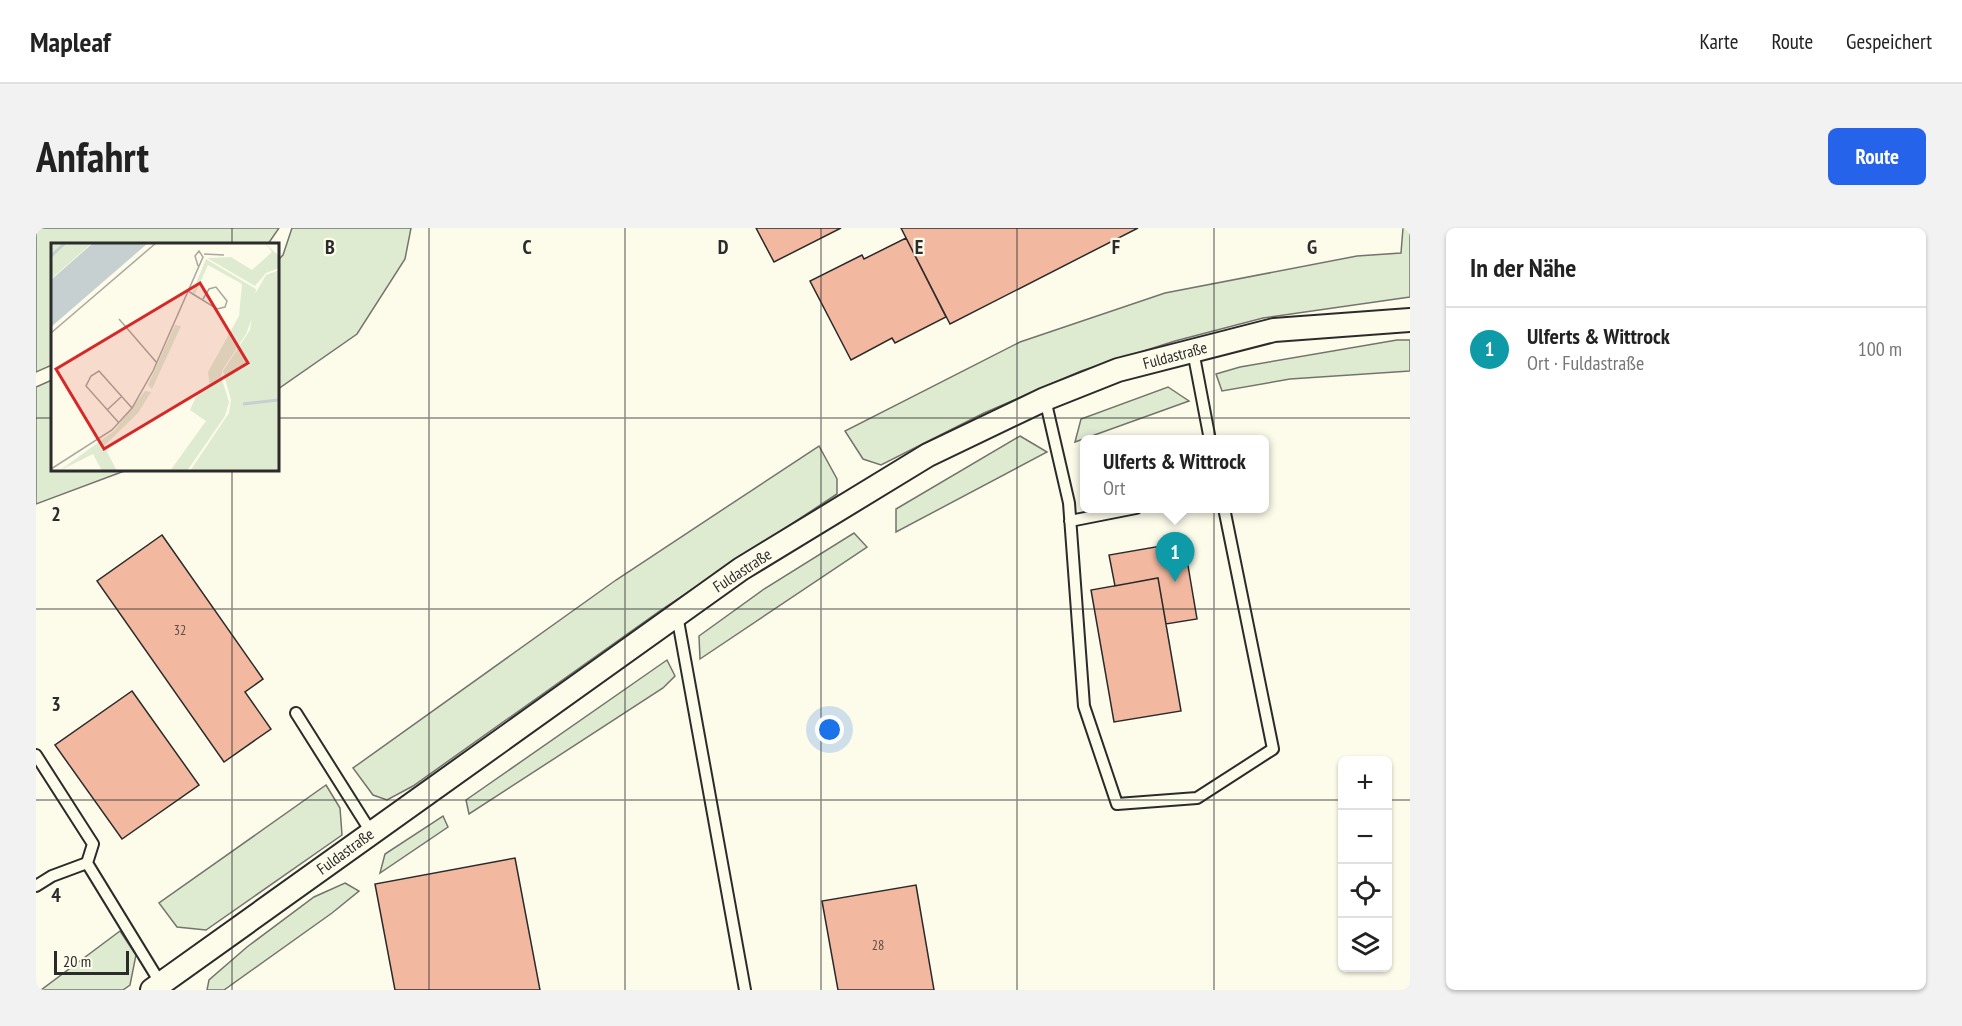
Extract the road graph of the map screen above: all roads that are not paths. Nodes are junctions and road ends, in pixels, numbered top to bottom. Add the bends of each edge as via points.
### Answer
1 (1410, 320) edge
2 (1192, 351) junction
3 (1045, 399) junction
4 (1209, 435) edge
5 (1111, 513) edge
6 (1225, 513) edge
7 (1071, 521) junction
8 (677, 615) junction
9 (296, 713) dead end
10 (36, 755) edge
11 (371, 832) junction
12 (87, 863) junction
13 (36, 886) edge
14 (157, 987) edge
15 (744, 990) edge

1 - 2 street, Fuldastraße via 1274,330
2 - 3 street, Fuldastraße via 1118,370
2 - 4 lane
3 - 7 lane
3 - 8 street, Fuldastraße via 928,455 741,569
5 - 7 lane
6 - 7 lane via 1273,749 1197,798 1117,804 1084,706
8 - 11 street, Fuldastraße
8 - 15 lane
9 - 11 lane
10 - 12 lane via 93,844
11 - 14 street, Fuldastraße
12 - 13 lane
12 - 14 lane

